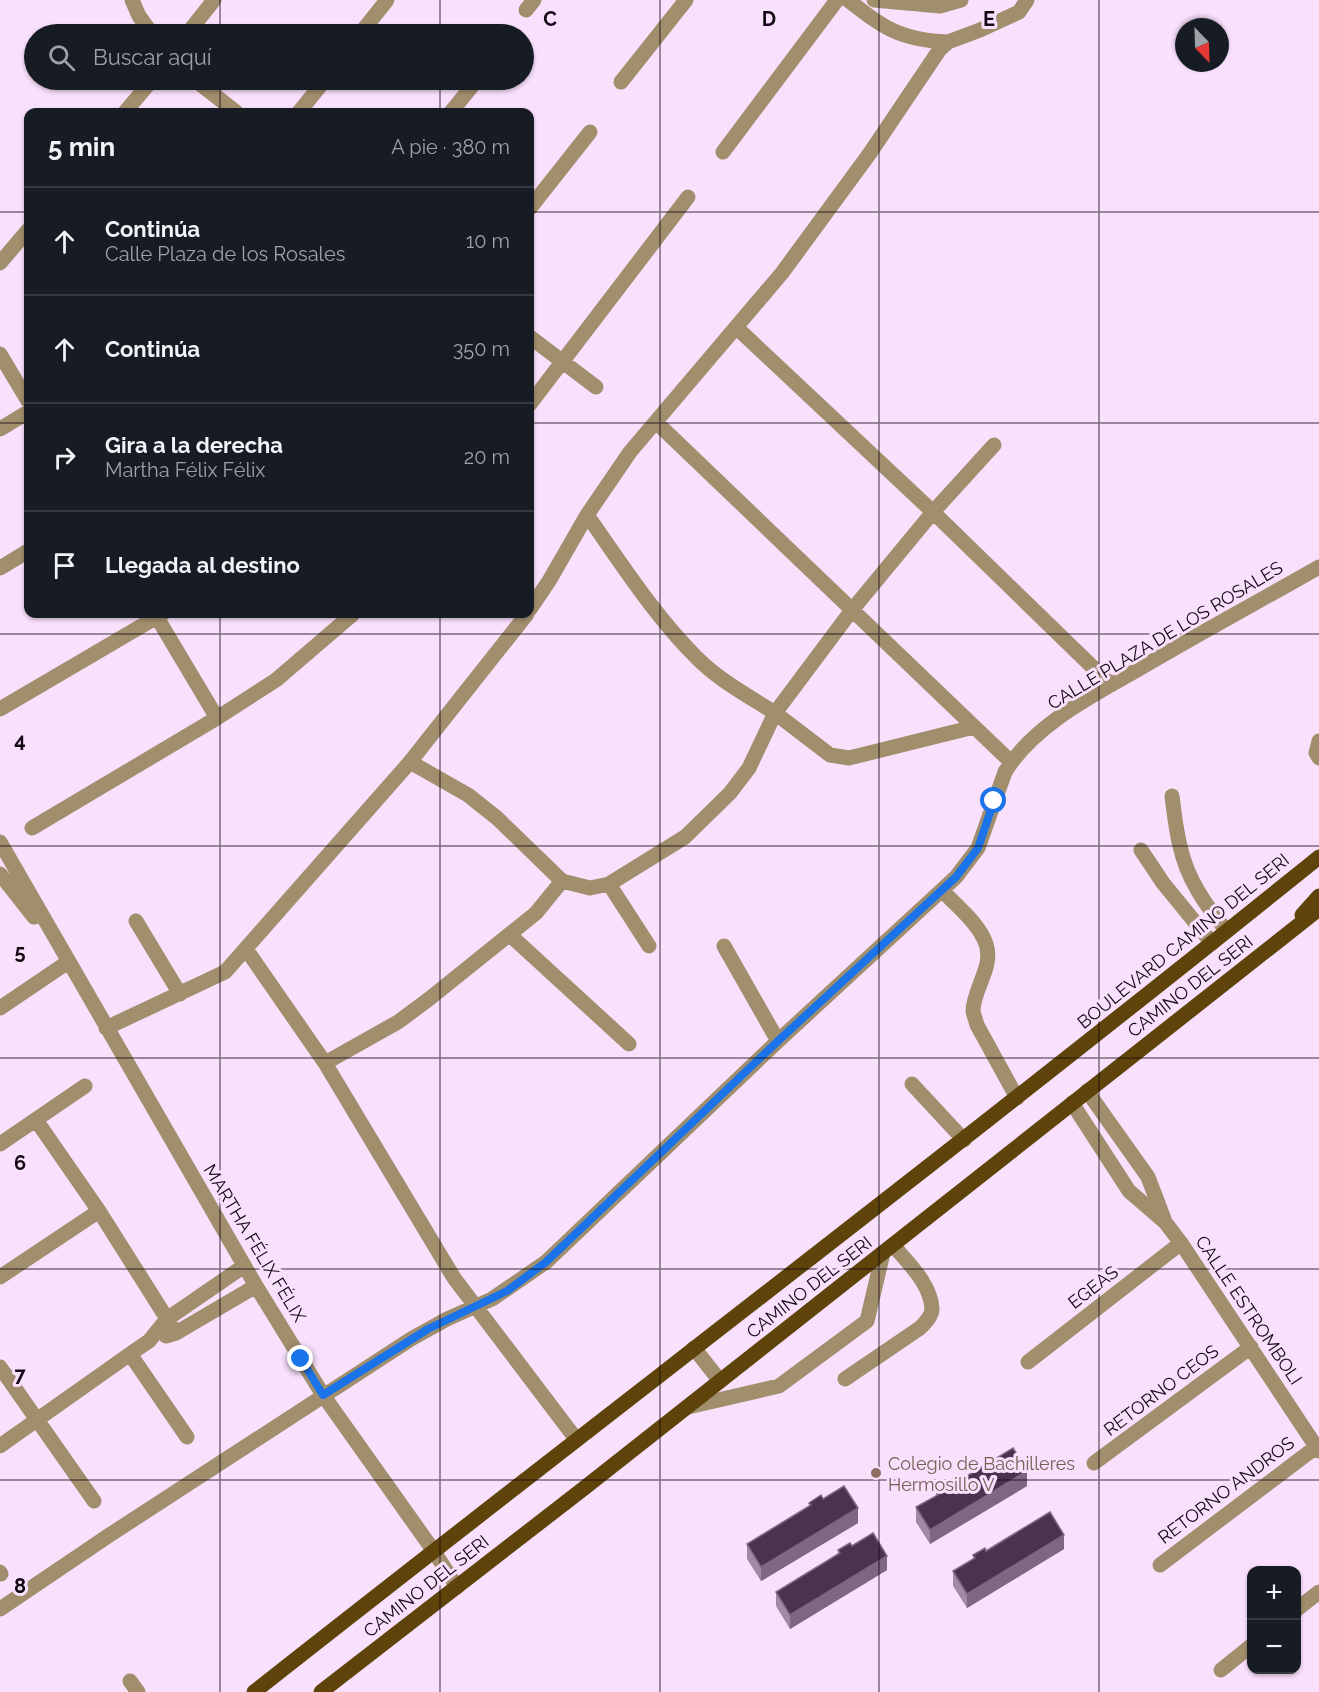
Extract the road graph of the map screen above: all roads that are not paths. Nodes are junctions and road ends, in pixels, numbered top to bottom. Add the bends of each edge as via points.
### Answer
1 (132, 0) edge
2 (214, 0) edge
3 (387, 0) edge
4 (686, 0) edge
5 (837, 0) edge
6 (848, 0) edge
7 (873, 0) edge
8 (961, 0) edge
9 (1028, 0) edge
10 (145, 24) edge
11 (195, 24) edge
12 (368, 24) edge
13 (948, 42) junction
14 (621, 82) dead end
15 (144, 90) edge
16 (208, 90) edge
17 (317, 90) edge
18 (469, 90) edge
19 (128, 108) edge
20 (231, 108) edge
21 (302, 108) edge
22 (454, 108) edge
23 (590, 132) dead end
24 (723, 152) dead end
25 (688, 196) dead end
26 (534, 203) edge
27 (24, 235) edge
28 (0, 263) edge
29 (736, 328) junction
30 (534, 340) edge
31 (0, 354) edge
32 (562, 361) junction
33 (596, 387) dead end
34 (24, 394) edge
35 (534, 399) edge
36 (24, 414) edge
37 (657, 423) junction
38 (0, 429) edge
39 (994, 445) dead end
40 (933, 512) junction
41 (587, 515) junction
42 (24, 553) edge
43 (1319, 567) edge
44 (0, 568) edge
45 (534, 602) edge
46 (852, 610) junction
47 (151, 618) edge
48 (160, 618) edge
49 (348, 618) edge
50 (523, 618) edge
51 (1111, 685) junction
52 (0, 709) edge
53 (776, 713) junction
54 (218, 718) junction
55 (974, 727) junction
56 (1319, 741) edge
57 (1319, 758) edge
58 (410, 762) junction
59 (1011, 762) junction
60 (1172, 796) dead end
61 (32, 828) dead end
62 (0, 842) edge
63 (1141, 850) dead end
64 (1319, 857) edge
65 (0, 874) edge
66 (562, 881) junction
67 (609, 884) junction
68 (942, 890) junction
69 (1319, 896) edge
70 (1319, 909) edge
71 (136, 921) dead end
72 (1227, 931) junction
73 (510, 934) junction
74 (1286, 934) junction
75 (54, 939) junction
76 (1212, 943) junction
77 (649, 946) dead end
78 (724, 946) dead end
79 (246, 949) junction
80 (68, 962) junction
81 (180, 994) junction
82 (0, 1008) edge
83 (106, 1029) junction
84 (778, 1041) junction
85 (629, 1044) dead end
86 (1070, 1056) joint
87 (325, 1063) junction
88 (912, 1084) dead end
89 (85, 1086) dead end
90 (1087, 1091) junction
91 (1017, 1098) junction
92 (1072, 1104) junction
93 (36, 1120) junction
94 (964, 1140) junction
95 (0, 1144) edge
96 (1148, 1178) junction
97 (1129, 1191) junction
98 (99, 1211) junction
99 (1165, 1222) junction
100 (1181, 1243) junction
101 (889, 1249) junction
102 (244, 1266) junction
103 (0, 1277) edge
104 (256, 1286) junction
105 (477, 1306) junction
106 (167, 1319) junction
107 (176, 1333) junction
108 (149, 1341) junction
109 (1251, 1347) junction
110 (694, 1348) junction
111 (130, 1354) junction
112 (1028, 1362) dead end
113 (0, 1367) edge
114 (844, 1379) dead end
115 (720, 1381) junction
116 (323, 1395) junction
117 (688, 1407) junction
118 (37, 1420) junction
119 (187, 1437) dead end
120 (576, 1439) junction
121 (0, 1446) edge
122 (1317, 1449) edge
123 (1094, 1463) dead end
124 (94, 1501) dead end
125 (434, 1550) junction
126 (1160, 1565) dead end
127 (457, 1587) junction
128 (1319, 1592) edge
129 (1301, 1606) edge
130 (0, 1609) edge
131 (1247, 1649) edge
132 (1221, 1670) dead end
133 (254, 1692) edge
134 (321, 1692) edge

1 - 10 street
2 - 11 street
3 - 12 street
4 - 14 street
5 - 24 street
6 - 13 street via 880,25 903,36
7 - 8 street via 940,6
9 - 13 street via 1019,12
13 - 29 street via 782,273
15 - 19 street
16 - 20 street
17 - 21 street
18 - 22 street
23 - 26 street
25 - 32 street
27 - 28 street
29 - 37 street
29 - 40 street
30 - 32 street
31 - 34 street
32 - 33 street
32 - 35 street
36 - 38 street
37 - 41 street via 630,452
37 - 46 street
39 - 40 street
40 - 46 street
40 - 51 street
41 - 45 street
41 - 53 street via 653,608 697,659
42 - 44 street
43 - 51 street, CALLE PLAZA DE LOS ROSALES
46 - 53 street
46 - 55 street
47 - 52 street
48 - 54 street
49 - 54 street via 276,680
50 - 58 street
51 - 59 street, CALLE PLAZA DE LOS ROSALES via 1060,717
53 - 55 street via 830,755 849,758
53 - 67 street via 749,768 730,793 674,846
54 - 61 street
55 - 59 street
56 - 57 street
58 - 66 street via 468,795
58 - 79 street
59 - 68 street, CALLE PLAZA DE LOS ROSALES via 978,848
60 - 72 street via 1180,848 1191,879
62 - 75 street
63 - 76 street via 1163,884
64 - 72 main road, BOULEVARD CAMINO DEL SERI
65 - 75 street
66 - 67 street via 590,888
66 - 73 street via 544,906
67 - 77 street
68 - 84 street, CALLE PLAZA DE LOS ROSALES
68 - 91 street via 987,945 987,964 973,1012
69 - 74 main road
70 - 74 main road, CAMINO DEL SERI
71 - 81 street
72 - 76 main road, BOULEVARD CAMINO DEL SERI
73 - 85 street
73 - 87 street via 398,1022
74 - 90 main road, CAMINO DEL SERI
75 - 80 street, MARTHA FÉLIX FÉLIX
76 - 86 main road, BOULEVARD CAMINO DEL SERI
78 - 84 street
79 - 81 street via 225,972
79 - 87 street
80 - 82 street
80 - 83 street, MARTHA FÉLIX FÉLIX
81 - 83 street
83 - 102 street, MARTHA FÉLIX FÉLIX
84 - 105 street, CALLE PLAZA DE LOS ROSALES via 546,1262 507,1291
86 - 91 main road, CAMINO DEL SERI
87 - 105 street via 437,1252
88 - 94 street
89 - 93 street
90 - 92 main road, CAMINO DEL SERI
90 - 96 street
91 - 94 main road, CAMINO DEL SERI
92 - 97 street
92 - 101 main road, CAMINO DEL SERI
93 - 95 street
93 - 98 street
94 - 110 main road, CAMINO DEL SERI
96 - 97 street
96 - 99 street
97 - 99 street
98 - 103 street
98 - 106 street
99 - 100 street, CALLE ESTROMBOLI
100 - 109 street, CALLE ESTROMBOLI
100 - 112 street, EGEAS
101 - 114 street via 925,1284 932,1310 920,1328
101 - 115 main road, CAMINO DEL SERI
101 - 117 street via 867,1321 779,1386
102 - 104 street, MARTHA FÉLIX FÉLIX
102 - 106 street
104 - 107 street
104 - 116 street, MARTHA FÉLIX FÉLIX
105 - 116 street, CALLE PLAZA DE LOS ROSALES via 428,1329
105 - 120 street
106 - 107 street
106 - 108 street
107 - 108 street
108 - 111 street
109 - 122 street, CALLE ESTROMBOLI
109 - 123 street, RETORNO CEOS
110 - 115 street
110 - 120 main road, CAMINO DEL SERI
111 - 118 street
111 - 119 street
113 - 118 street
115 - 117 main road, CAMINO DEL SERI
116 - 125 street, MARTHA FÉLIX FÉLIX
116 - 130 street, CALLE PLAZA DE LOS ROSALES
117 - 127 main road, CAMINO DEL SERI
118 - 121 street
118 - 124 street
120 - 125 main road, CAMINO DEL SERI
122 - 126 street, RETORNO ANDROS
125 - 127 street, MARTHA FÉLIX FÉLIX
125 - 133 main road, CAMINO DEL SERI
127 - 134 main road, CAMINO DEL SERI
128 - 129 street
131 - 132 street

